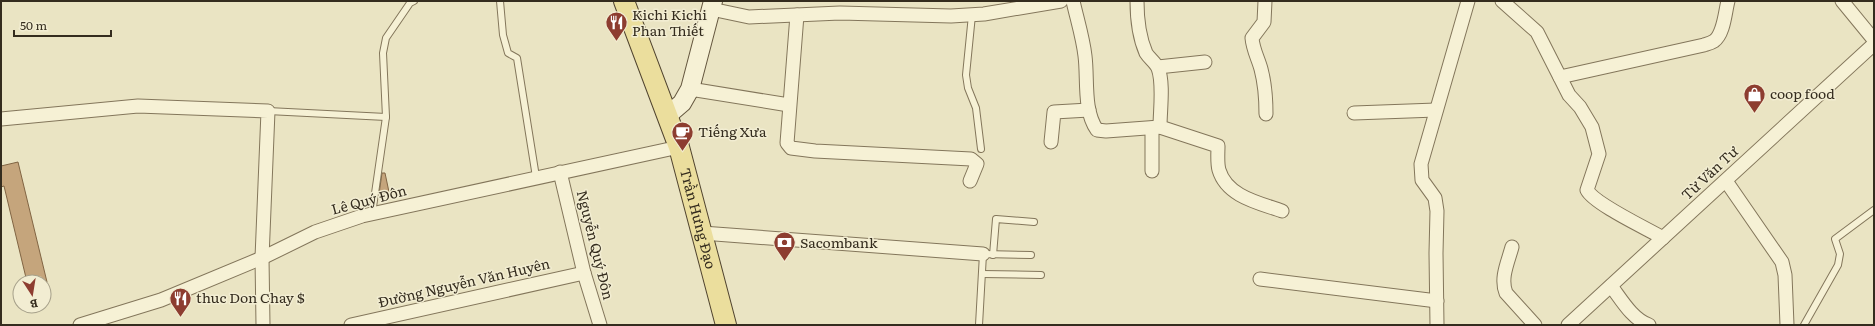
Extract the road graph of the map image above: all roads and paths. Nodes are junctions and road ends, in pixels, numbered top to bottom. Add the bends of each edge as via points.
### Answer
1 (414, 1) edge
2 (500, 1) edge
3 (624, 1) edge
4 (1061, 1) edge
5 (1073, 1) edge
6 (1137, 1) edge
7 (1265, 1) edge
8 (1468, 1) edge
9 (1502, 1) edge
10 (1728, 1) edge
11 (1842, 1) edge
12 (712, 5) edge
13 (797, 15) junction
14 (972, 15) junction
15 (1874, 40) edge
16 (1874, 44) edge
17 (1204, 62) dead end
18 (1158, 67) junction
19 (1560, 77) junction
20 (690, 89) junction
21 (789, 105) junction
22 (1089, 110) junction
23 (1436, 110) junction
24 (268, 111) junction
25 (1354, 113) dead end
26 (1266, 114) dead end
27 (668, 115) junction
28 (386, 117) junction
29 (1, 119) edge
30 (1156, 127) junction
31 (1051, 142) dead end
32 (679, 147) junction
33 (981, 149) dead end
34 (560, 172) junction
35 (1152, 172) dead end
36 (536, 177) junction
37 (970, 181) dead end
38 (1726, 181) junction
39 (1874, 210) edge
40 (1282, 211) dead end
41 (372, 214) junction
42 (1034, 222) dead end
43 (702, 233) junction
44 (1663, 238) junction
45 (1512, 247) dead end
46 (988, 255) junction
47 (1031, 255) dead end
48 (262, 258) junction
49 (584, 273) junction
50 (982, 274) junction
51 (1041, 275) dead end
52 (1260, 279) dead end
53 (1611, 286) junction
54 (1437, 301) junction
55 (80, 325) edge
56 (263, 325) edge
57 (351, 325) edge
58 (600, 325) edge
59 (726, 325) edge
60 (979, 325) edge
61 (1438, 325) edge
62 (1535, 325) edge
63 (1568, 325) edge
64 (1649, 325) edge
65 (1787, 325) edge
66 (1804, 325) edge

1 - 28 lane via 386,38 383,53
2 - 36 lane via 503,35 508,53 517,58
3 - 27 main road, Trần Hưng Đạo
4 - 14 street
5 - 22 street via 1085,56
6 - 18 street via 1141,39 1147,54
7 - 26 street via 1264,22 1252,38 1264,82
8 - 23 street
9 - 19 street via 1537,32
10 - 19 street via 1722,28 1714,41
11 - 15 street
12 - 13 street via 750,17
12 - 20 main road
13 - 14 street
13 - 21 street
14 - 33 lane via 966,75 976,108
16 - 38 street, Từ Văn Tư
17 - 18 street
18 - 30 street via 1160,85
19 - 44 street via 1569,95 1587,118 1596,138 1599,154 1587,190 1589,194
20 - 21 street
20 - 27 main road via 682,103
21 - 37 street via 787,143 791,148 971,159 977,164
22 - 30 street via 1097,130
22 - 31 street via 1054,112
23 - 25 street
23 - 54 street via 1421,164 1422,180 1435,198 1437,211
24 - 28 lane
24 - 29 street via 138,106
24 - 48 street
27 - 32 main road, Trần Hưng Đạo
28 - 41 lane
30 - 35 street
30 - 40 street via 1218,146 1219,170 1226,184 1239,195
32 - 34 street, Lê Quý Đôn
32 - 43 main road, Trần Hưng Đạo
34 - 36 street, Lê Quý Đôn
34 - 49 street, Nguyễn Quý Đôn
36 - 41 street, Lê Quý Đôn
38 - 44 street, Từ Văn Tư
38 - 65 street via 1782,262
39 - 66 lane via 1835,239 1840,254 1838,265
41 - 48 street, Lê Quý Đôn via 315,232
42 - 46 lane via 996,219
43 - 46 street
43 - 59 main road, Trần Hưng Đạo
44 - 53 street, Từ Văn Tư
45 - 62 street via 1504,288
46 - 47 lane
46 - 50 lane
48 - 55 street, Lê Quý Đôn via 161,300
48 - 56 street
49 - 57 street, Đường Nguyễn Văn Huyên
49 - 58 street, Nguyễn Quý Đôn
50 - 51 lane
50 - 60 lane
52 - 54 street
53 - 63 street, Từ Văn Tư
53 - 64 street via 1630,311
54 - 61 street

